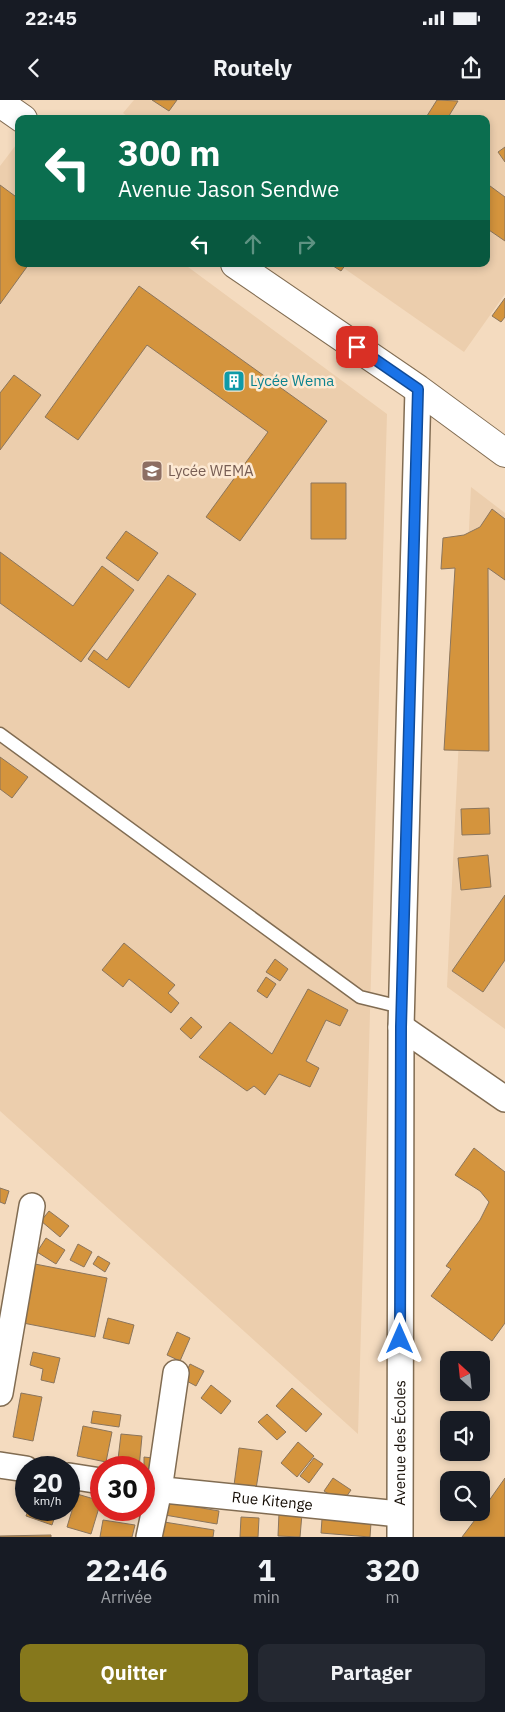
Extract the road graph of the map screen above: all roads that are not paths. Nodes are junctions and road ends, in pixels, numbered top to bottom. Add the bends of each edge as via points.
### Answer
1 (0, 103) edge
2 (17, 115) edge
3 (239, 267) edge
4 (418, 389) junction
5 (505, 453) edge
6 (0, 734) edge
7 (401, 1017) junction
8 (505, 1099) edge
9 (32, 1206) dead end
10 (176, 1373) dead end
11 (0, 1393) edge
12 (0, 1465) edge
13 (15, 1467) edge
14 (155, 1474) edge
15 (155, 1489) edge
16 (150, 1521) edge
17 (400, 1525) edge
18 (149, 1537) edge

1 - 2 main road
3 - 4 main road
4 - 5 main road
4 - 7 street, Avenue des Écoles
6 - 7 lane via 360,997
7 - 8 street
7 - 17 street, Avenue des Écoles
9 - 11 street
10 - 14 street
12 - 13 street
15 - 17 street, Rue Kitenge
16 - 18 street

